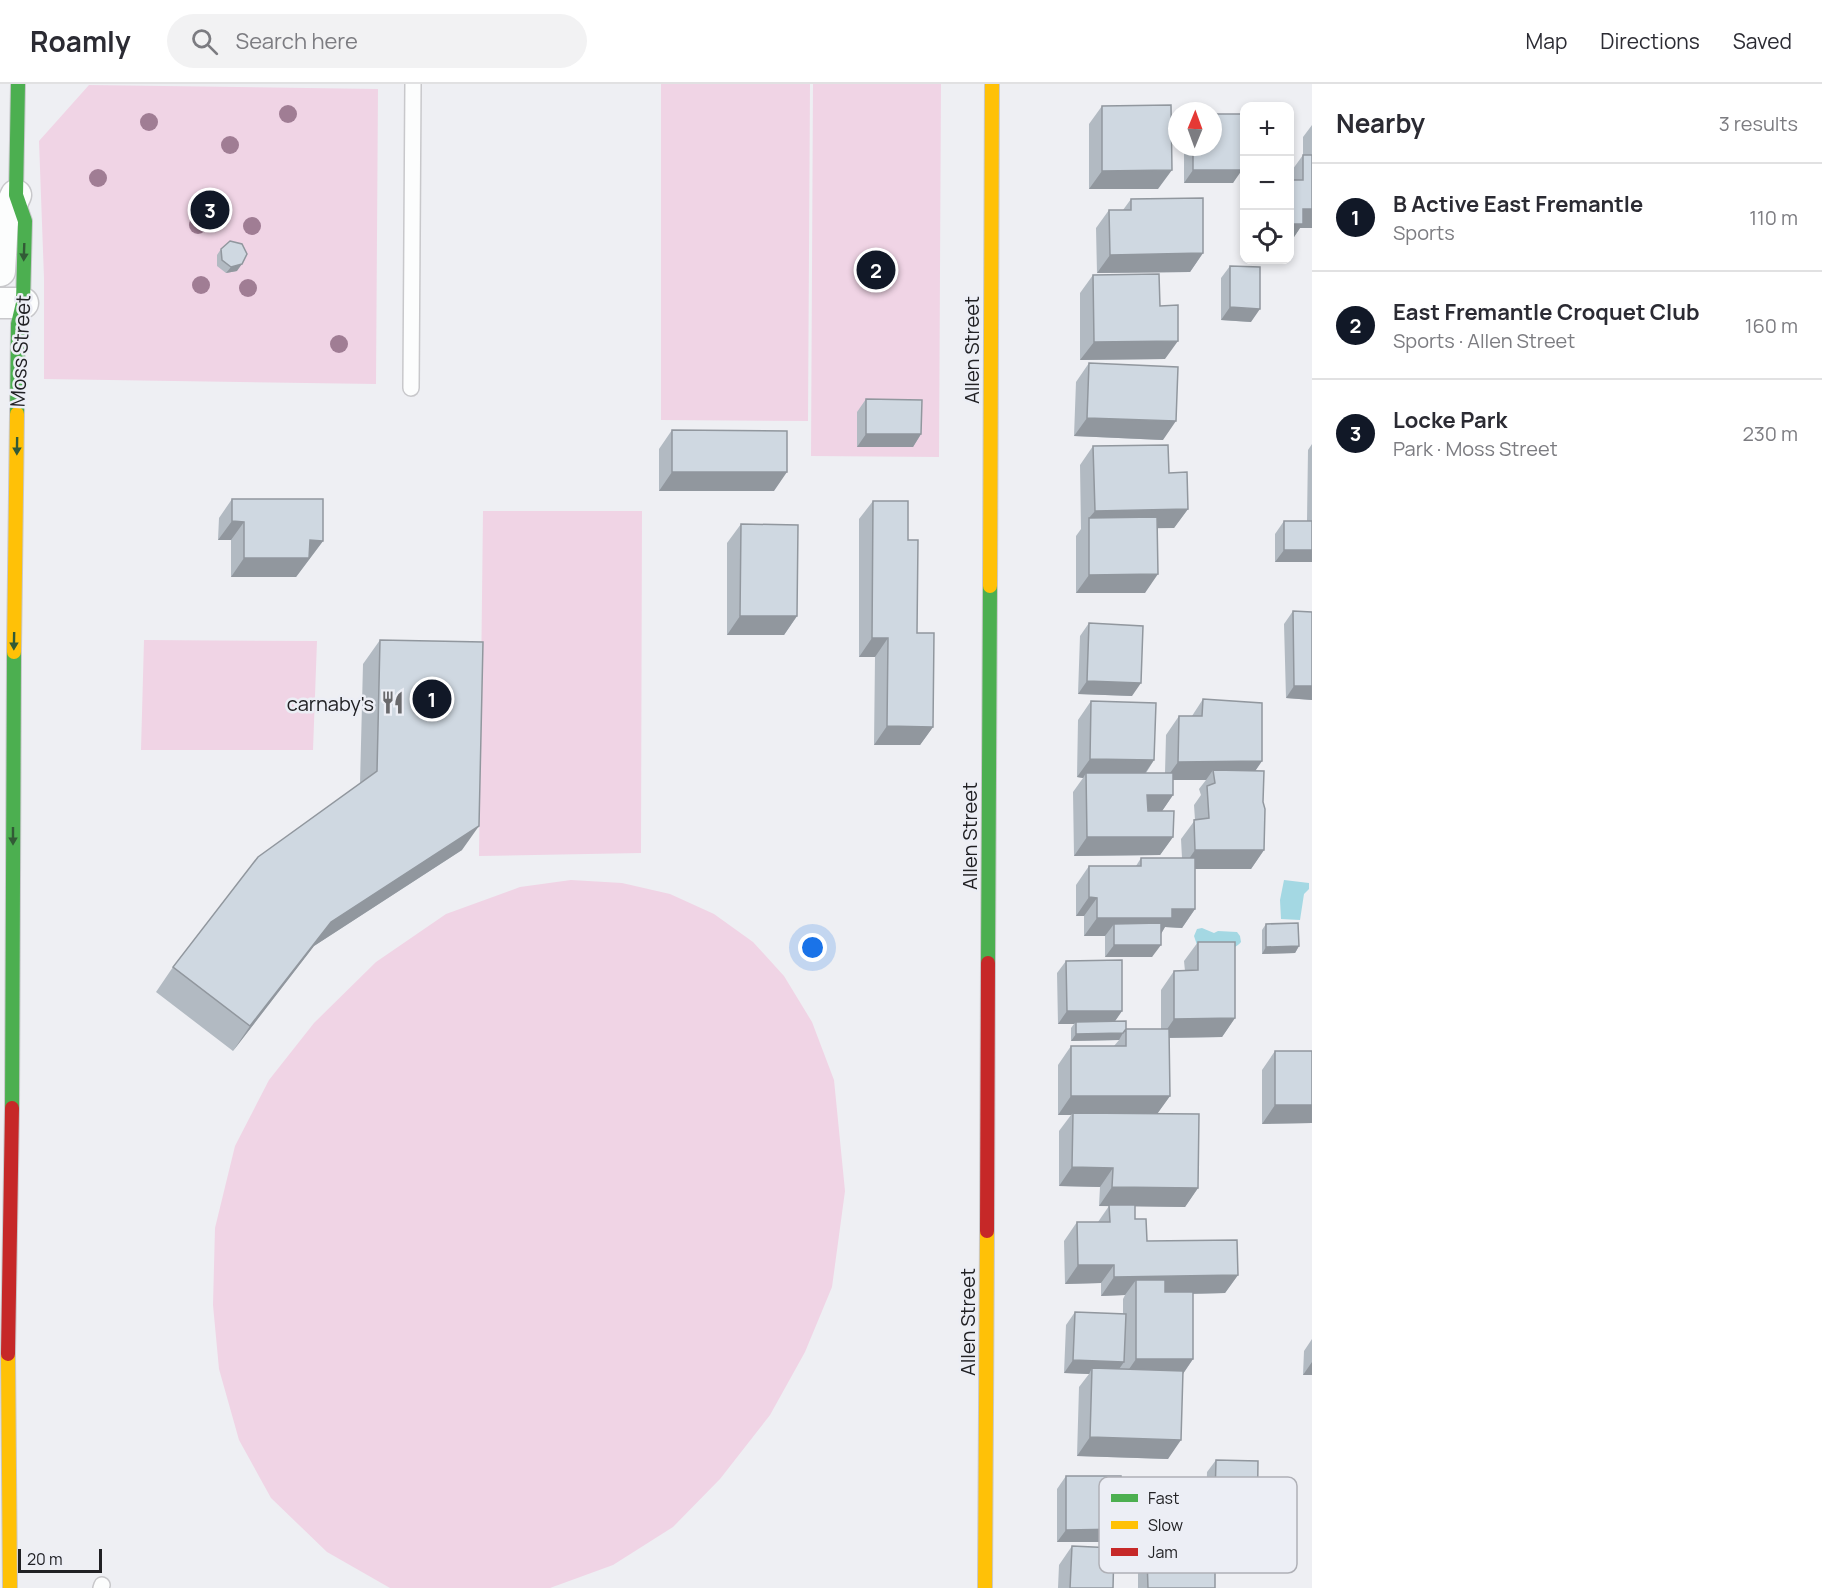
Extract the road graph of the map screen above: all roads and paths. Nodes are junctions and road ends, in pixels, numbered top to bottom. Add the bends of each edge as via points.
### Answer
1 (18, 84) edge
2 (413, 84) edge
3 (992, 84) edge
4 (16, 195) junction
5 (0, 271) edge
6 (10, 314) edge
7 (411, 388) dead end
8 (7, 1033) edge
9 (4, 1452) edge
10 (10, 1588) edge
11 (985, 1588) edge

1 - 4 street, Moss Street
2 - 7 lane
3 - 11 street, Allen Street
4 - 5 street, Moss Street via 3,222
4 -> 6 street, Moss Street via 25,221
6 -> 8 street, Moss Street via 14,656
8 - 9 street, Moss Street
9 - 10 street, Moss Street

